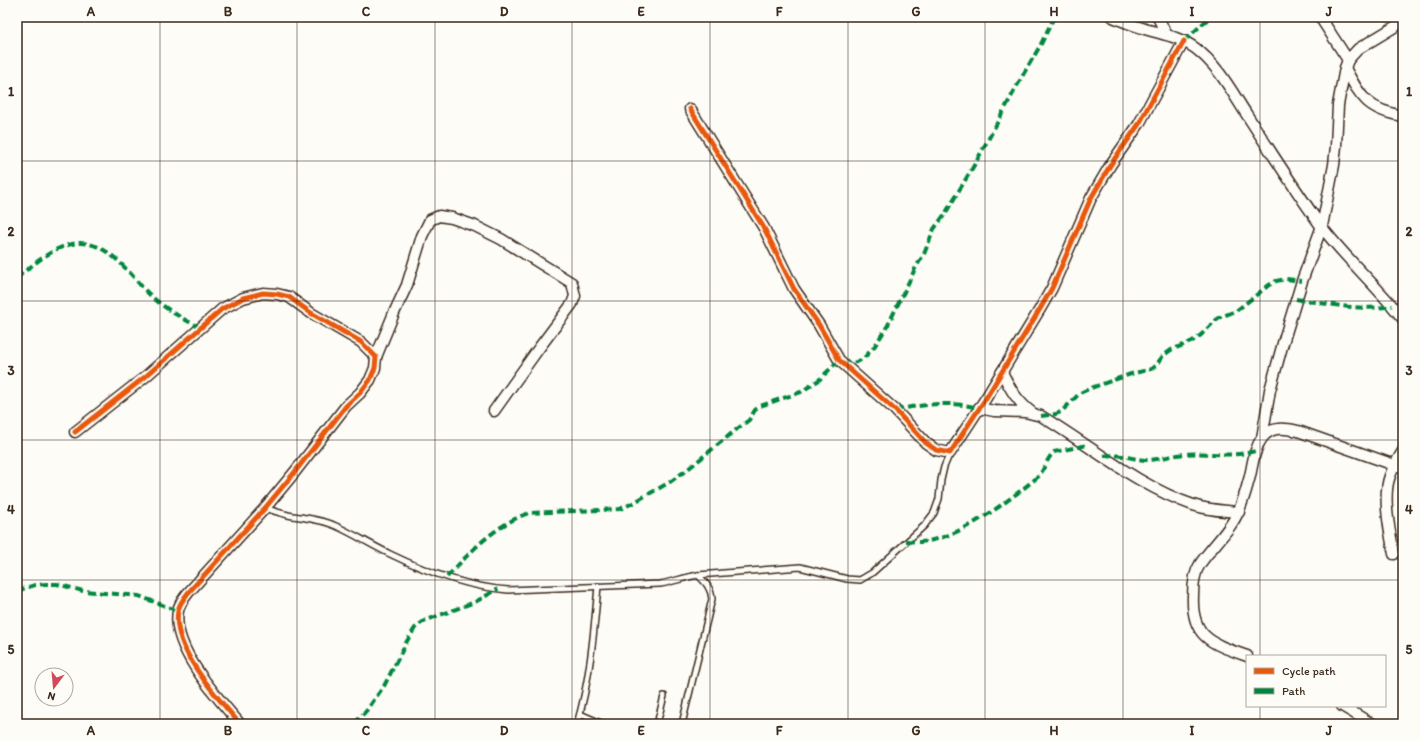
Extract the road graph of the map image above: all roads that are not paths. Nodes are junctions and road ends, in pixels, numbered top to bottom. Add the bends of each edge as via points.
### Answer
1 (1113, 17) edge
2 (1158, 17) edge
3 (1320, 17) edge
4 (1403, 20) edge
5 (1166, 34) junction
6 (1184, 41) junction
7 (1346, 64) junction
8 (690, 109) dead end
9 (1403, 116) edge
10 (1322, 226) junction
11 (1403, 320) edge
12 (376, 357) junction
13 (1002, 372) junction
14 (979, 408) junction
15 (494, 411) dead end
16 (1034, 414) junction
17 (74, 432) dead end
18 (1262, 438) junction
19 (1403, 451) edge
20 (950, 453) junction
21 (1399, 466) edge
22 (265, 508) junction
23 (1239, 512) junction
24 (1394, 554) dead end
25 (698, 575) junction
26 (598, 586) junction
27 (1246, 656) edge
28 (664, 696) dead end
29 (1344, 707) edge
30 (580, 714) junction
31 (240, 724) edge
32 (577, 724) edge
33 (603, 724) edge
34 (657, 724) edge
35 (682, 724) edge
36 (1372, 724) edge

1 - 5 street
2 - 5 street
3 - 7 street
4 - 7 street via 1358,49
5 - 6 street
6 - 10 street via 1208,58
6 - 13 street via 1139,124 1111,164 1092,198 1052,288
7 - 9 street via 1356,89 1370,105 1386,113
7 - 10 street via 1338,105 1334,165
8 - 20 street via 764,228 794,289 819,324 839,360 895,410 926,443 936,450
10 - 11 street
10 - 18 street via 1302,281 1270,390
12 - 15 street via 407,285 422,236 430,220 439,216 475,226 572,283 575,296 564,316
12 - 17 street via 361,342 310,313 289,297 263,293 243,298 222,309 145,377
12 - 22 street via 370,380 346,406
13 - 14 street
13 - 16 street via 1018,401
14 - 16 street
14 - 20 street
16 - 23 street via 1054,424 1128,473 1172,496 1194,506
18 - 21 street via 1271,430 1298,430
18 - 23 street via 1255,451
19 - 21 street
20 - 25 lane via 944,467 934,513 924,526 872,573 860,580 800,567
21 - 24 street via 1389,477 1388,489 1389,529
22 - 26 lane via 334,525 428,570 484,588 508,590
22 - 31 street via 182,600 178,611 180,636 188,656 211,690
23 - 27 street via 1199,566 1193,584 1192,609 1197,628 1207,639
25 - 26 lane via 660,584
25 - 35 lane via 708,584 712,600
26 - 30 lane
28 - 34 lane
29 - 36 street
30 - 32 lane
30 - 33 lane

